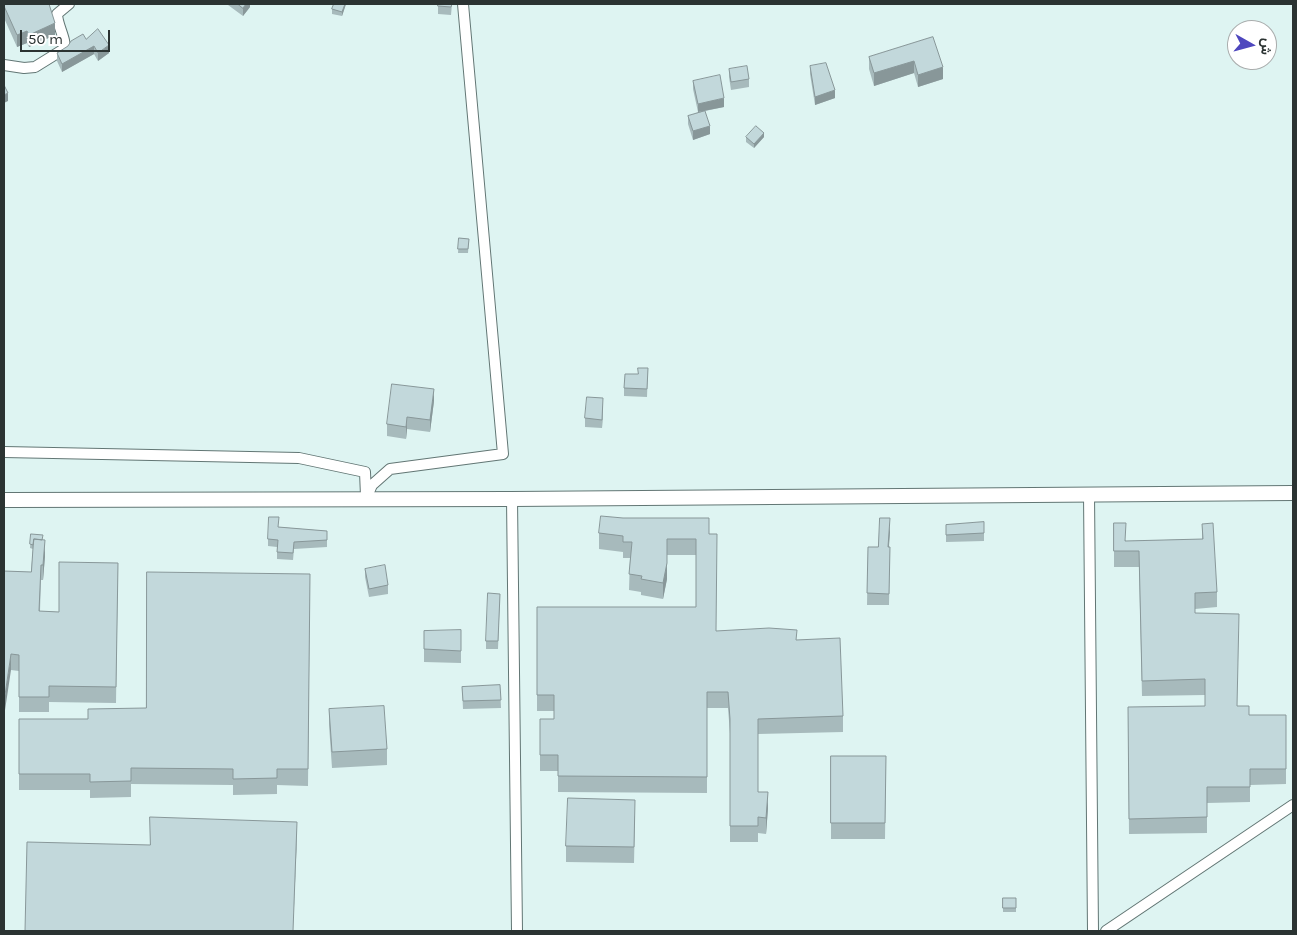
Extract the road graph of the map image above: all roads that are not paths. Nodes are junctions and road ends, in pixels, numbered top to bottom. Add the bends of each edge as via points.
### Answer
1 (69, 4) edge
2 (463, 4) edge
3 (4, 65) edge
4 (4, 452) edge
5 (1293, 493) edge
6 (1089, 494) junction
7 (366, 499) junction
8 (512, 499) junction
9 (4, 500) edge
10 (1293, 806) edge
11 (517, 931) edge
12 (1093, 931) edge
13 (1106, 931) edge

1 - 3 street via 57,14 64,50 35,67
2 - 7 street via 503,454 390,469 372,485
4 - 7 street via 299,458 365,472
5 - 6 street
6 - 8 street
6 - 12 street
7 - 8 street
7 - 9 street
8 - 11 street
10 - 13 street

